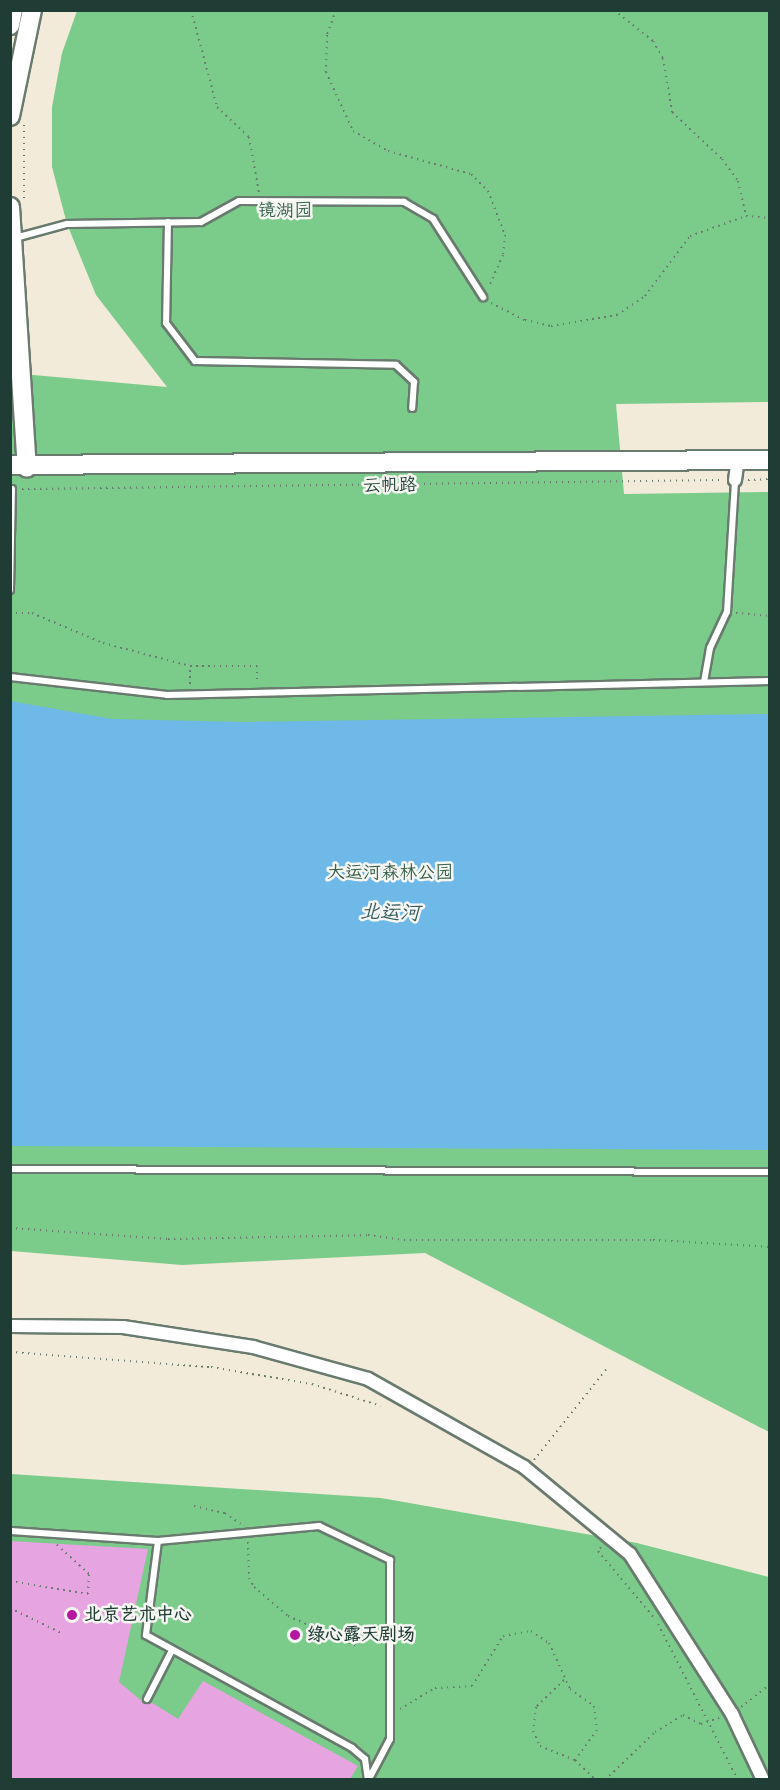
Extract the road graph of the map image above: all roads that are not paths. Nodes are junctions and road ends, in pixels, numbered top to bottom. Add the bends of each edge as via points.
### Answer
1 (13, 10) edge
2 (32, 10) edge
3 (10, 25) edge
4 (10, 116) edge
5 (10, 207) edge
6 (168, 222) junction
7 (11, 238) edge
8 (483, 297) road end
9 (412, 408) dead end
10 (738, 459) junction
11 (770, 459) edge
12 (19, 466) edge
13 (735, 480) joint
14 (12, 489) road end
15 (10, 590) edge
16 (10, 677) edge
17 (770, 681) edge
18 (704, 682) junction
19 (10, 1169) edge
20 (770, 1172) edge
21 (10, 1326) edge
22 (10, 1531) edge
23 (158, 1541) junction
24 (171, 1652) junction
25 (147, 1699) dead end
26 (369, 1778) edge
27 (764, 1779) edge

1 - 3 street
2 - 4 street
5 - 7 street
6 - 7 lane via 67,224
6 - 8 lane via 201,222 239,201 404,202 420,207
6 - 9 lane via 166,323 195,361 396,365 414,382
7 - 12 street
10 - 11 street, 云帆路
10 - 12 street, 云帆路
10 - 13 street
13 - 18 lane via 727,612 710,648
14 - 15 lane
16 - 18 lane via 100,691 189,694
17 - 18 lane
19 - 20 lane
21 - 27 street via 123,1327 276,1354 368,1379 524,1467 630,1554 732,1714
22 - 23 lane
23 - 24 lane via 146,1635
23 - 26 lane via 319,1526 390,1560 390,1739
24 - 25 lane
24 - 26 lane via 352,1748 365,1759

